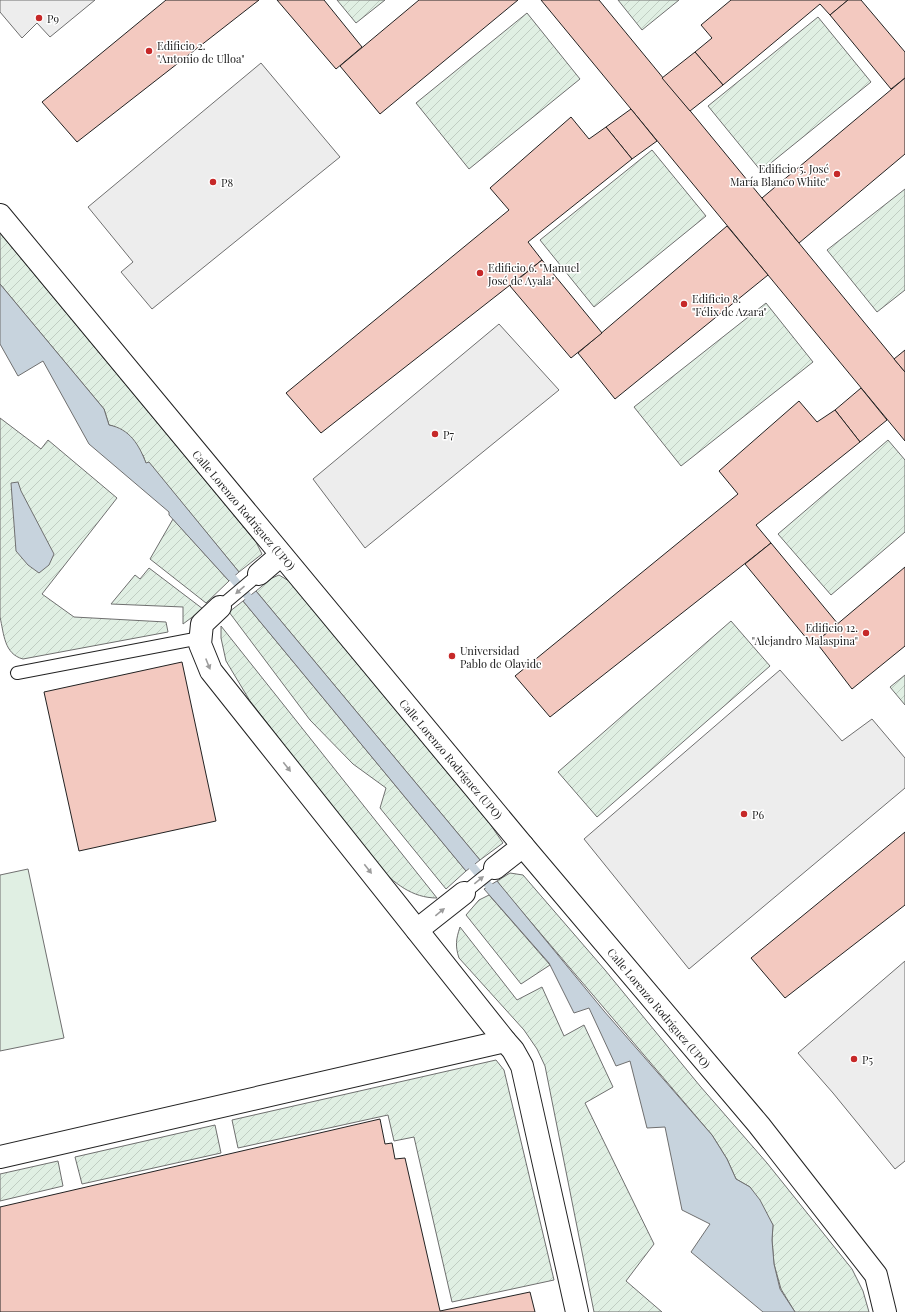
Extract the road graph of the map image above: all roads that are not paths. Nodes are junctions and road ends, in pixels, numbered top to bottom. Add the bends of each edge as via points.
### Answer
1 (0, 215) edge
2 (281, 555) junction
3 (259, 574) joint
4 (220, 607) joint
5 (200, 638) junction
6 (16, 673) dead end
7 (523, 846) junction
8 (494, 868) joint
9 (464, 893) joint
10 (417, 930) junction
11 (505, 1041) junction
12 (0, 1157) edge
13 (578, 1312) edge
14 (885, 1312) edge

1 - 2 street, Calle Lorenzo Rodríguez (UPO)
2 - 3 street
2 - 7 street, Calle Lorenzo Rodríguez (UPO)
3 -> 4 lane
4 - 5 street via 202,624
5 - 6 lane
5 -> 10 street via 211,671
7 - 8 street
7 - 14 street, Calle Lorenzo Rodríguez (UPO) via 759,1125 876,1275
9 -> 8 lane
10 -> 9 street
10 - 11 street
11 - 12 street
11 - 13 street via 522,1066

